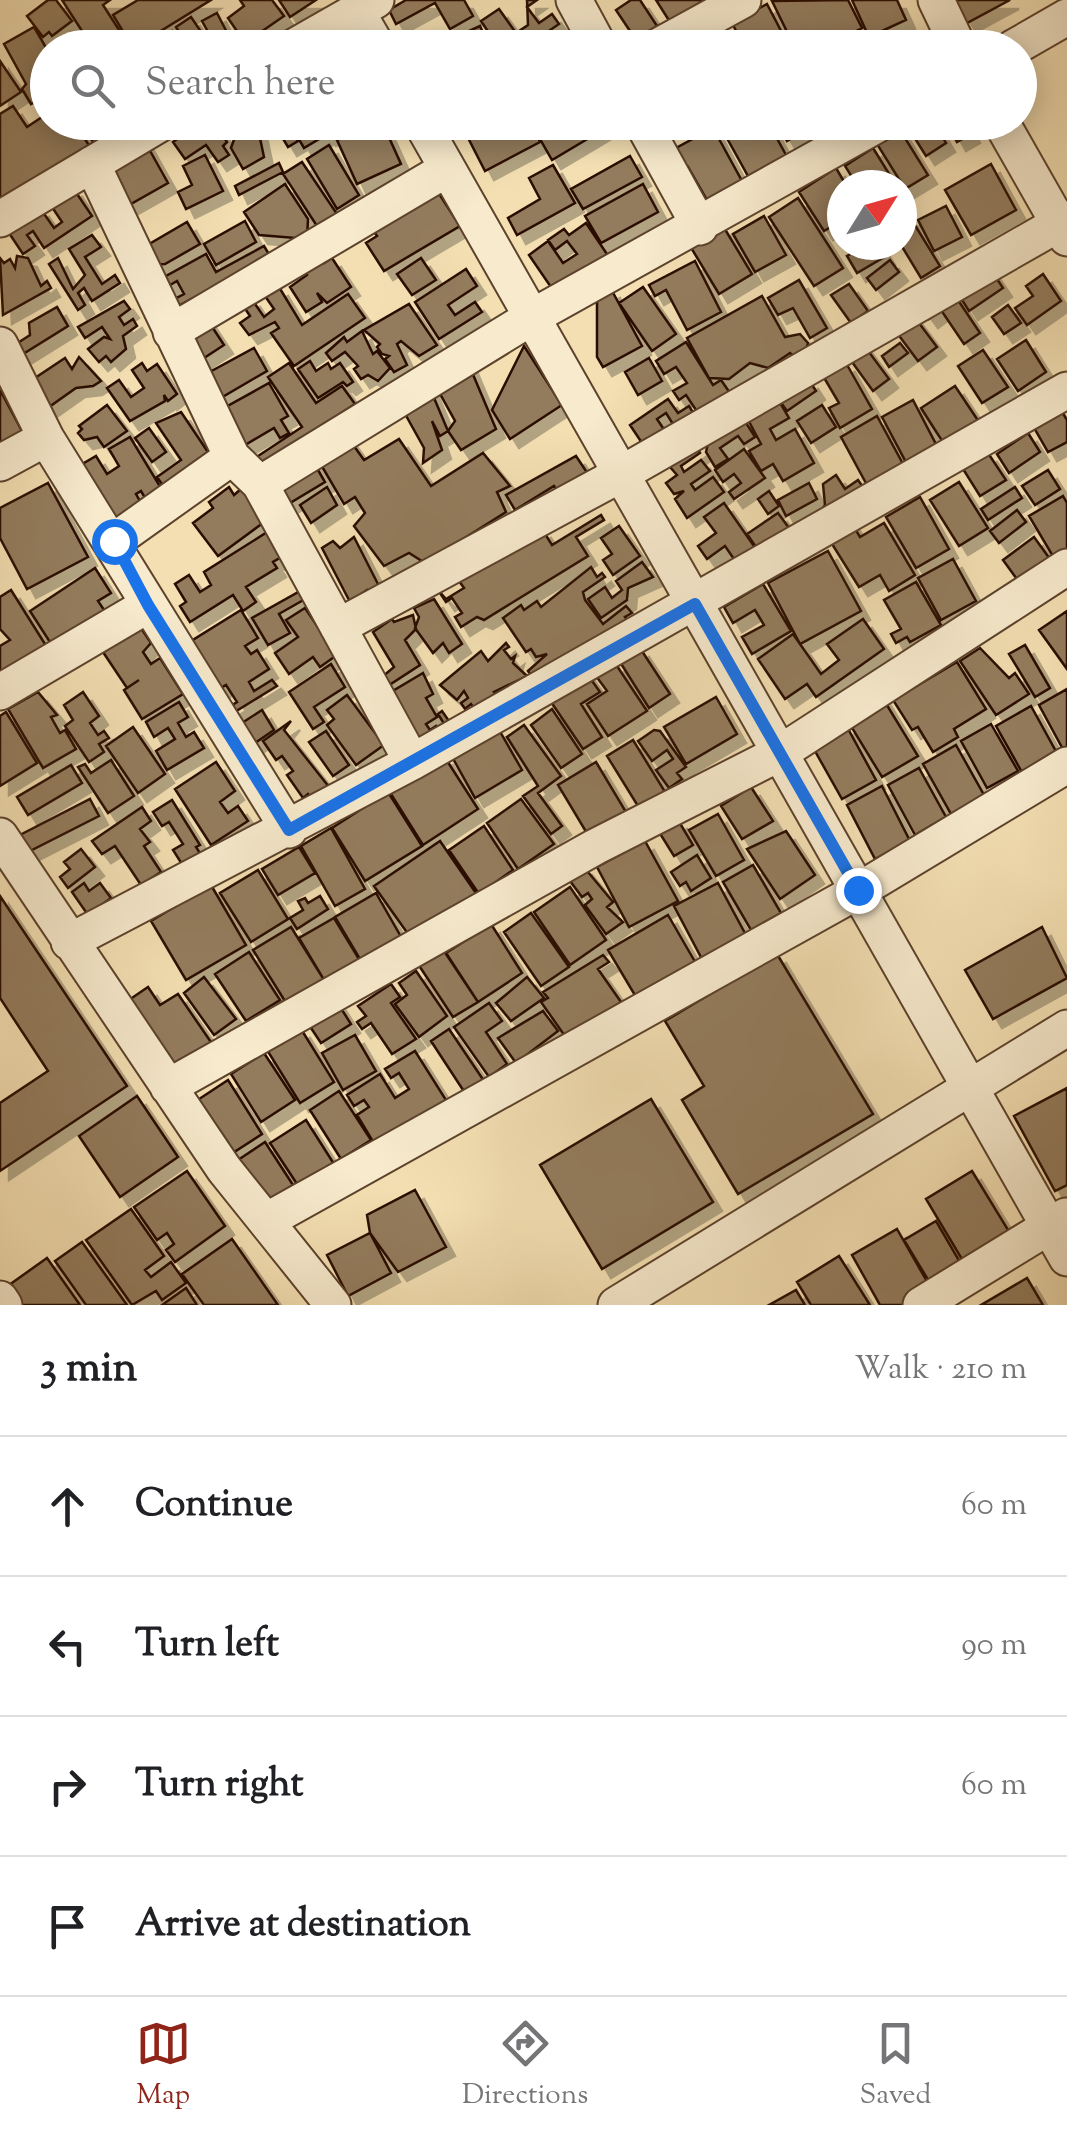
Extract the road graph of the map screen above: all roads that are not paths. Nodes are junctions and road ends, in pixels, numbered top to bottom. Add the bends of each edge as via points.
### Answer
1 (574, 0) edge
2 (743, 0) edge
3 (936, 0) edge
4 (366, 5) edge
5 (1067, 17) edge
6 (323, 30) edge
7 (373, 30) edge
8 (590, 30) edge
9 (688, 30) edge
10 (951, 30) edge
11 (1037, 34) edge
12 (133, 140) edge
13 (431, 140) edge
14 (652, 140) edge
15 (851, 140) edge
16 (1012, 140) edge
17 (92, 164) junction
18 (447, 169) junction
19 (0, 218) edge
20 (1064, 227) edge
21 (700, 228) junction
22 (532, 317) junction
23 (171, 332) junction
24 (0, 345) edge
25 (1067, 390) edge
26 (46, 438) junction
27 (232, 457) junction
28 (0, 463) edge
29 (620, 474) junction
30 (260, 484) junction
31 (114, 541) junction
32 (1067, 567) edge
33 (695, 604) junction
34 (148, 605) junction
35 (338, 627) junction
36 (0, 692) edge
37 (780, 753) junction
38 (412, 762) junction
39 (1067, 766) edge
40 (289, 830) junction
41 (0, 836) edge
42 (858, 890) junction
43 (69, 942) junction
44 (1067, 1028) edge
45 (168, 1086) junction
46 (970, 1088) junction
47 (266, 1221) junction
48 (1058, 1221) edge
49 (1067, 1258) edge
50 (327, 1303) edge
51 (616, 1305) edge
52 (921, 1305) edge

1 - 8 street
2 - 9 street
3 - 10 street
4 - 6 street
4 - 7 street
5 - 11 street
12 - 17 street
13 - 18 street
14 - 21 street
15 - 21 street
16 - 20 street
17 - 19 street
17 - 23 street
18 - 22 street
18 - 23 street
20 - 29 street
21 - 22 street
22 - 29 street
22 - 30 street
23 - 27 street
24 - 26 street
25 - 33 street
26 - 28 street
26 - 31 street
27 - 30 street
27 - 31 street
29 - 33 street
29 - 35 street
30 - 35 street
31 - 34 street
32 - 37 street
33 - 37 street
33 - 38 street
34 - 36 street
34 - 40 street
35 - 38 street
37 - 42 street
37 - 45 street via 594,847
38 - 40 street
39 - 42 street
40 - 43 street
41 - 43 street
42 - 46 street
42 - 47 street
43 - 45 street
44 - 46 street
45 - 47 street
46 - 48 street
46 - 51 street
47 - 50 street
48 - 49 street
48 - 52 street

